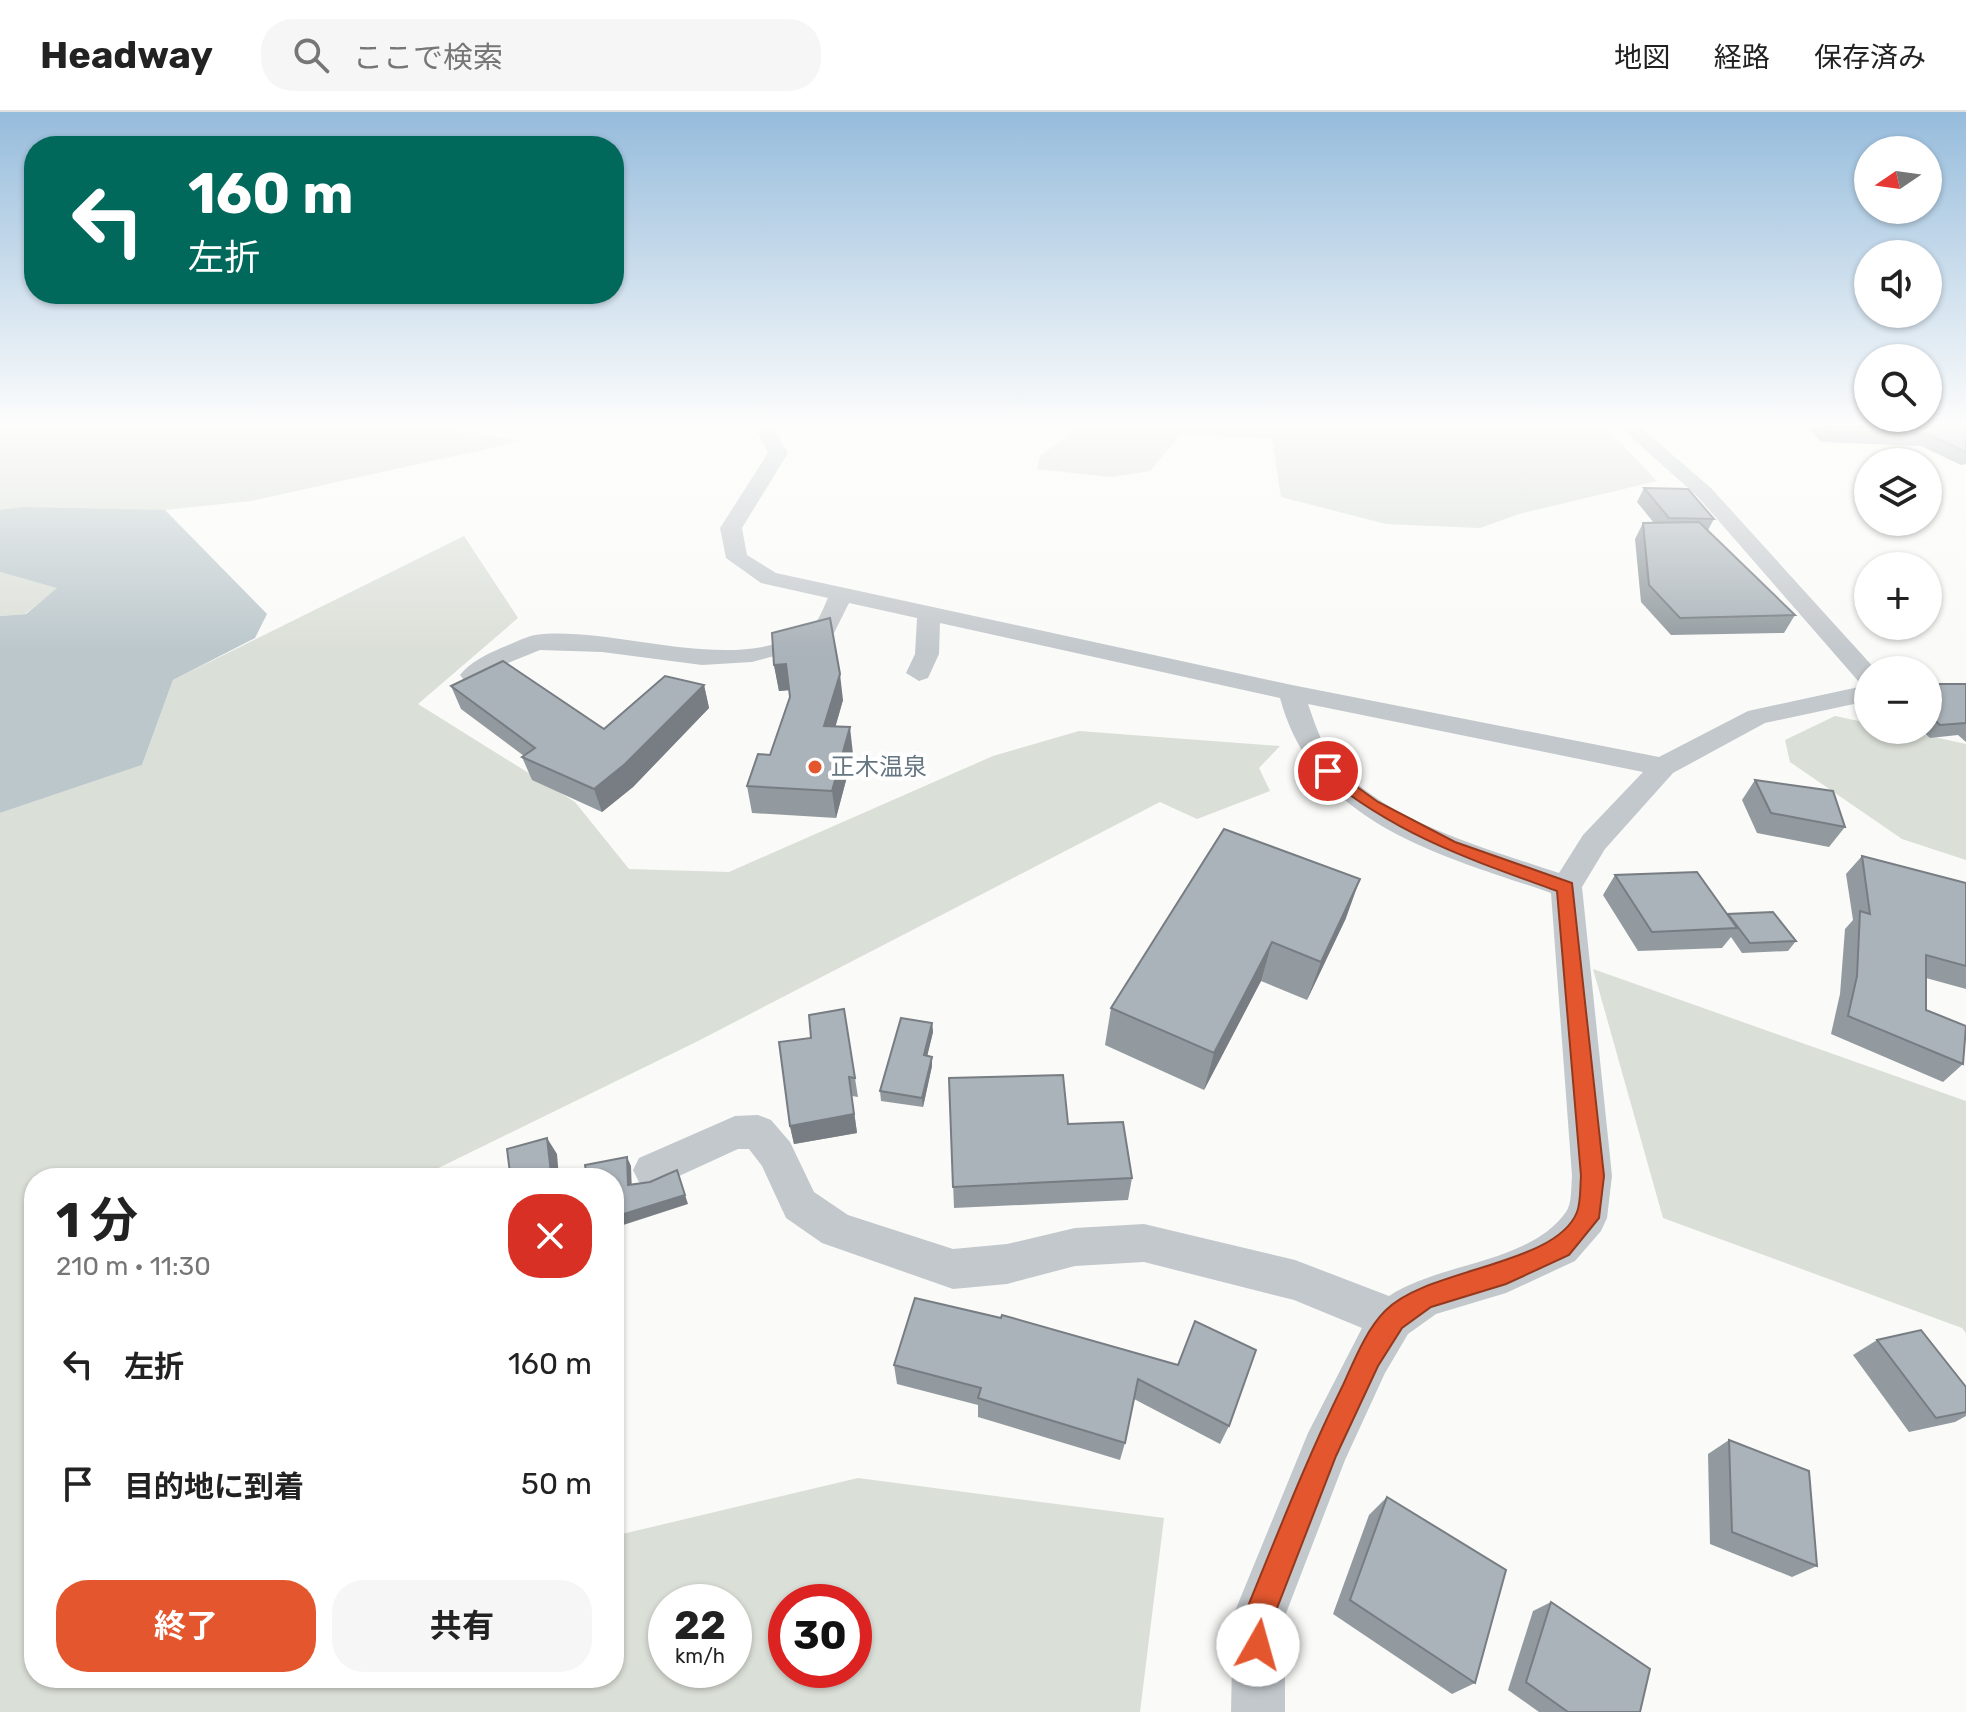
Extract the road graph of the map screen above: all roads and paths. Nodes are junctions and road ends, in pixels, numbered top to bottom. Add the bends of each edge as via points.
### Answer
1 (748, 502) edge
2 (1713, 502) edge
3 (842, 593) junction
4 (929, 612) junction
5 (1854, 661) edge
6 (919, 673) dead end
7 (473, 675) edge
8 (1292, 693) junction
9 (1854, 696) edge
10 (1663, 767) junction
11 (1566, 887) junction
12 (653, 1170) dead end
13 (1393, 1319) junction
14 (1258, 1712) edge

1 - 3 street via 731,528 737,558 769,578
2 - 5 street
3 - 4 street
3 - 7 street via 825,628 796,643 752,655 702,658 537,642
4 - 6 street via 927,654
4 - 8 street
8 - 10 street
8 - 11 street via 1301,726 1328,771 1372,806 1449,846
9 - 10 street via 1757,717
10 - 11 street via 1594,842
11 - 13 street via 1592,1176 1587,1218 1560,1247 1506,1273 1425,1297
12 - 13 street via 735,1133 758,1132 776,1154 800,1205 836,1230 953,1269 1007,1264 1075,1247 1144,1243 1295,1280
13 - 14 street via 1325,1450 1259,1616

